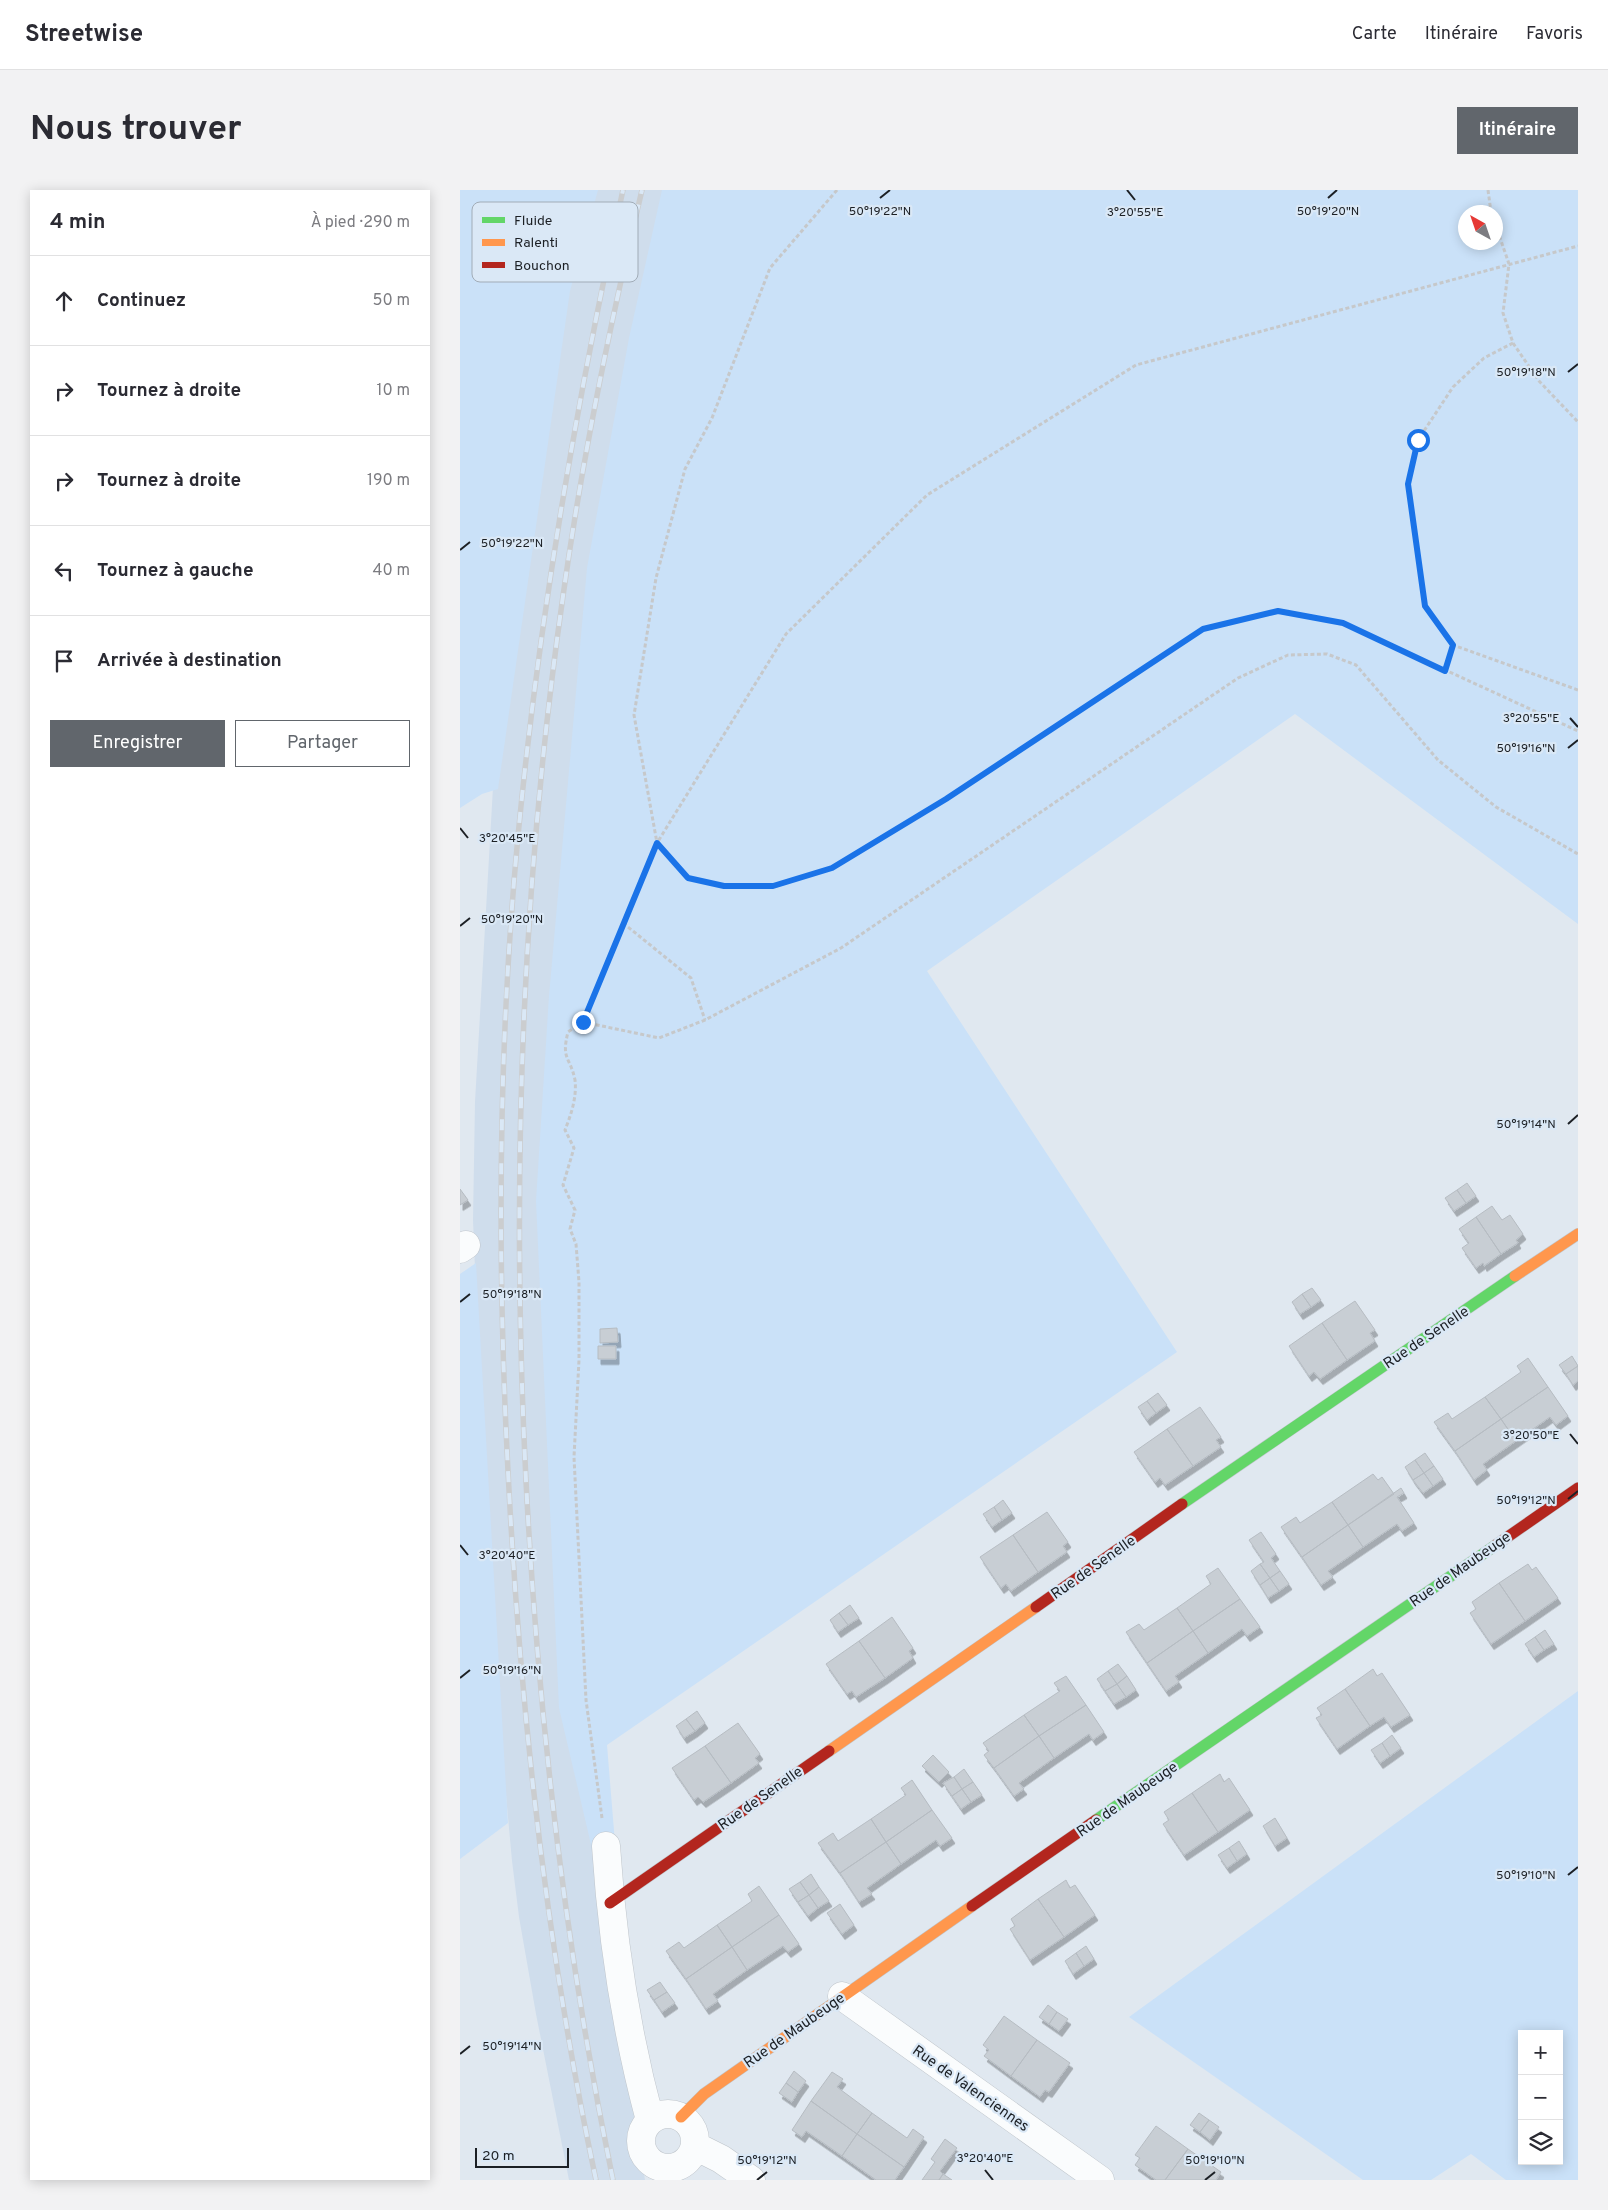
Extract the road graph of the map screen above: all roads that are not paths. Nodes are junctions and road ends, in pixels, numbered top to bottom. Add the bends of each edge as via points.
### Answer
1 (1578, 1234) edge
2 (1578, 1488) edge
3 (606, 1846) road end
4 (610, 1903) junction
5 (842, 1996) junction
6 (681, 2117) junction
7 (650, 2120) junction
8 (695, 2146) junction
9 (662, 2174) edge
10 (751, 2180) edge
11 (1100, 2180) edge

1 - 4 street, Rue de Senelle via 1315,1412
2 - 5 street, Rue de Maubeuge
3 - 4 street
4 - 7 street via 636,2066
5 - 6 street, Rue de Maubeuge via 696,2100
5 - 11 street, Rue de Valenciennes
6 - 7 street via 662,2114
6 - 8 street via 691,2126
7 - 9 street via 642,2132 641,2148
8 - 9 street via 683,2164
8 - 10 street

